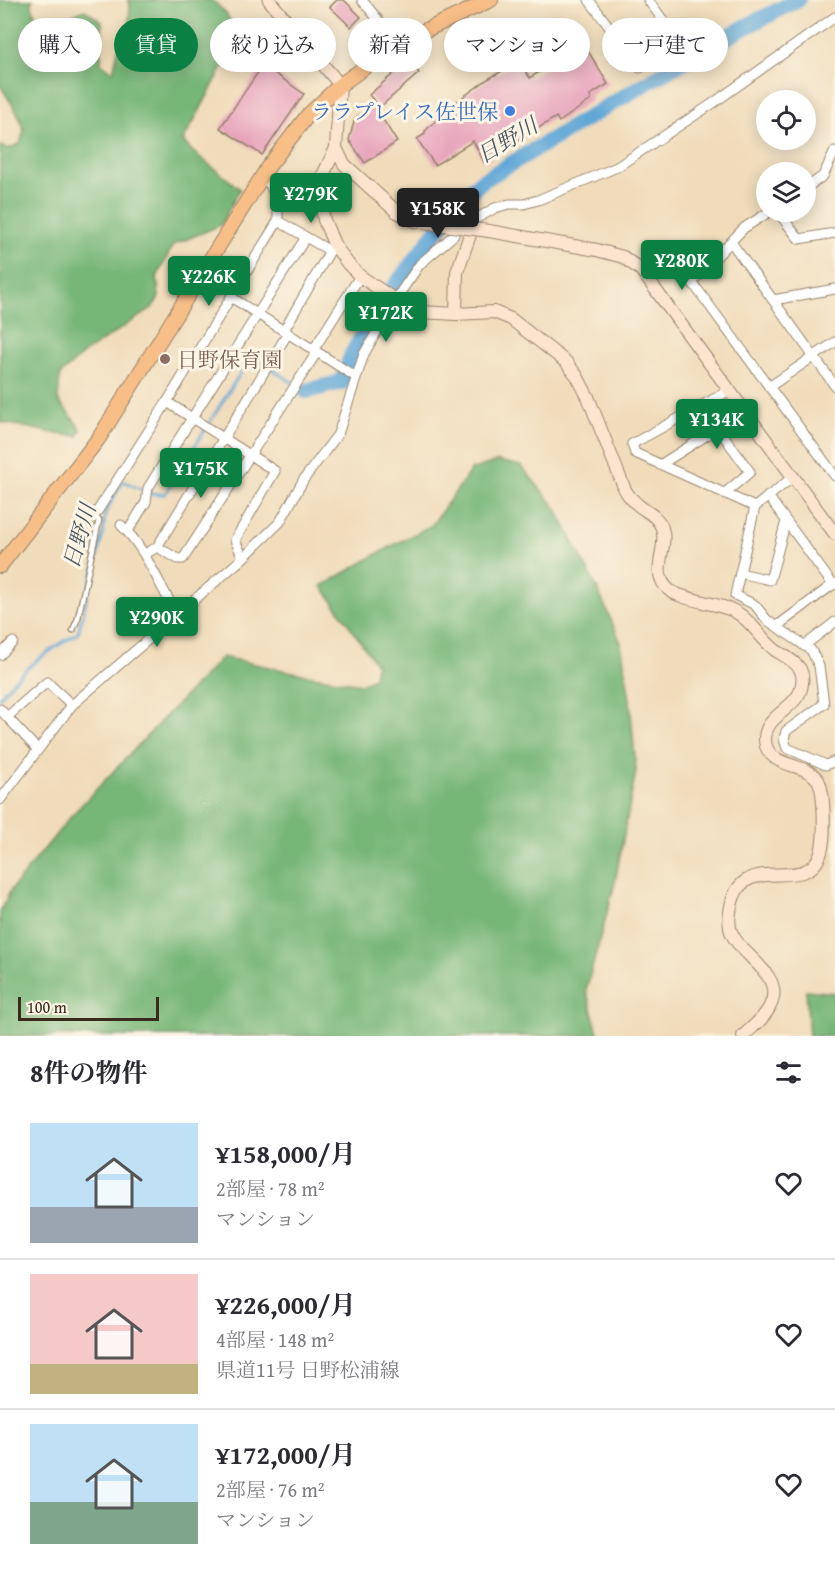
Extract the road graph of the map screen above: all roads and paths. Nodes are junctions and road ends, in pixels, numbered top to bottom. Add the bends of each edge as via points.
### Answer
1 (269, 0) edge
2 (362, 0) edge
3 (491, 0) edge
4 (589, 0) edge
5 (648, 0) edge
6 (835, 17) edge
7 (377, 18) edge
8 (602, 18) edge
9 (662, 18) edge
10 (432, 28) edge
11 (359, 72) edge
12 (340, 85) junction
13 (336, 148) junction
14 (835, 151) edge
15 (262, 176) junction
16 (816, 181) edge
17 (756, 220) edge
18 (278, 221) junction
19 (786, 222) edge
20 (473, 224) junction
21 (835, 233) edge
22 (454, 235) dead end
23 (306, 237) junction
24 (731, 242) junction
25 (332, 247) junction
26 (360, 276) junction
27 (835, 289) edge
28 (231, 297) junction
29 (395, 300) junction
30 (773, 300) junction
31 (258, 314) junction
32 (456, 314) junction
33 (286, 332) junction
34 (835, 342) edge
35 (315, 351) junction
36 (814, 357) junction
37 (356, 377) junction
38 (835, 386) edge
39 (769, 387) junction
40 (730, 390) junction
41 (167, 402) junction
42 (702, 406) junction
43 (192, 418) junction
44 (718, 428) junction
45 (223, 437) junction
46 (251, 455) junction
47 (660, 465) junction
48 (835, 476) edge
49 (794, 477) junction
50 (725, 493) junction
51 (768, 496) junction
52 (755, 507) junction
53 (96, 519) joint
54 (786, 521) junction
55 (835, 534) edge
56 (157, 547) junction
57 (145, 554) junction
58 (243, 558) junction
59 (0, 566) edge
60 (740, 573) junction
61 (834, 584) edge
62 (177, 614) junction
63 (777, 626) junction
64 (834, 626) edge
65 (73, 630) dead end
66 (13, 642) dead end
67 (804, 646) junction
68 (0, 655) edge
69 (835, 700) edge
70 (824, 704) junction
71 (72, 705) junction
72 (0, 709) edge
73 (7, 717) junction
74 (37, 749) junction
75 (835, 761) edge
76 (0, 800) edge
77 (829, 819) edge
78 (743, 1036) edge

1 - 12 street
2 - 7 street
3 - 10 main road
4 - 8 street
5 - 9 street
6 - 20 street via 617,167 538,201 495,208
11 - 12 main road
12 - 13 street
12 - 15 main road via 308,115
13 - 20 street, bridge via 344,164 397,212 414,221
13 - 25 street via 323,176 321,202
14 - 16 street via 823,176
15 - 18 street via 279,201
15 - 59 main road via 99,438
17 - 24 street
18 - 23 street
18 - 28 street
19 - 21 street via 799,239
20 - 32 street via 457,272
20 - 40 street, bridge via 489,231 623,257 641,270
22 - 29 street via 420,264
23 - 25 street
23 - 31 street
24 - 30 street
24 - 39 street via 692,282
25 - 26 street
25 - 33 street
26 - 29 street
26 - 35 street
27 - 30 street
28 - 31 street
28 - 41 street
29 - 32 street via 420,312
29 - 37 street via 364,354
30 - 36 street
31 - 33 street
31 - 43 street
32 - 77 street via 494,312 511,319 566,362 588,397 625,490 658,520 663,531 660,577 667,589 676,595 734,610 800,670 802,689 790,706 773,718 766,746 778,759 818,780
33 - 35 street
33 - 45 street
34 - 36 street
35 - 37 street
35 - 46 street
36 - 38 street
36 - 39 street
37 - 58 street via 338,434 304,479 280,522
39 - 48 street
40 - 42 street
40 - 49 street
41 - 43 street
41 - 53 street
42 - 44 street
42 - 47 street via 632,444 635,453
43 - 45 street
43 - 57 street via 148,488 146,501 124,528
44 - 47 street
44 - 50 street via 750,472
45 - 46 street
45 - 56 street
46 - 56 street via 183,559
46 - 58 street via 275,471 235,540
47 - 50 street
49 - 51 street
49 - 55 street
50 - 52 street
51 - 52 street
51 - 54 street
52 - 60 street
53 - 65 lane
54 - 60 street via 770,580
54 - 61 street
56 - 57 street
57 - 62 street
58 - 62 street
60 - 63 street via 735,595 755,605
61 - 63 street
62 - 71 street
63 - 67 street
64 - 67 street
66 - 68 street
67 - 70 street via 811,650 819,666
69 - 70 street
70 - 75 street via 786,731 784,739 787,748 826,765
71 - 73 street via 47,682
71 - 74 street
72 - 73 street
73 - 74 street
74 - 76 street
77 - 78 street via 821,852 811,867 791,874 746,879 732,900 732,936 764,970 773,990 765,1015

